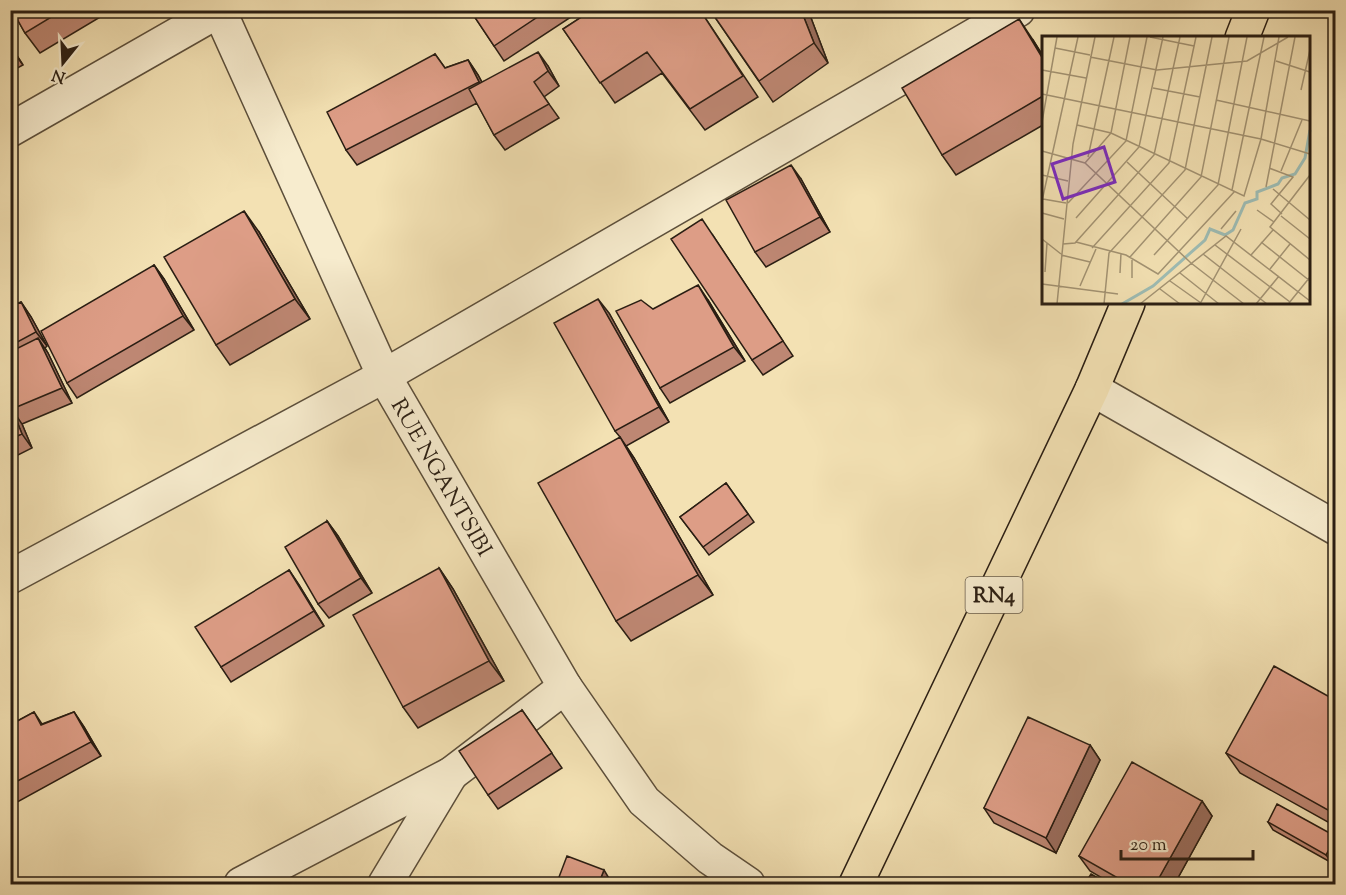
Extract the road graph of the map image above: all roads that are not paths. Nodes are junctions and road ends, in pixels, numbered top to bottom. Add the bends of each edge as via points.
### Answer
1 (1018, 10) edge
2 (1253, 10) edge
3 (219, 11) edge
4 (1243, 36) edge
5 (10, 130) edge
6 (1128, 304) edge
7 (384, 376) junction
8 (1092, 389) junction
9 (1335, 528) edge
10 (10, 577) edge
11 (565, 687) junction
12 (451, 774) junction
13 (241, 885) edge
14 (385, 885) edge
15 (748, 885) edge
16 (856, 885) edge

1 - 7 street
2 - 4 highway
3 - 5 street
3 - 7 street, RUE NGANTSIBI
6 - 8 highway, RN4
7 - 10 street
7 - 11 street, RUE NGANTSIBI
8 - 9 street
8 - 16 highway, RN4
11 - 12 street
11 - 15 street, RUE NGANTSIBI via 644,801
12 - 13 street
12 - 14 street

